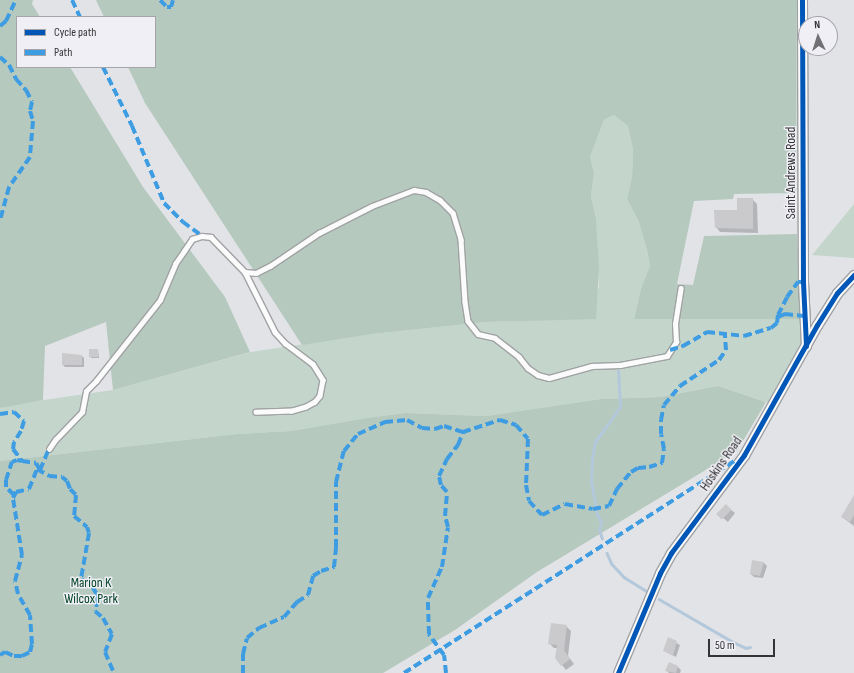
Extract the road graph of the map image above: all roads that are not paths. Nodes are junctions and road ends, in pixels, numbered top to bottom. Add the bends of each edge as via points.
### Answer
1 (802, 0) edge
2 (245, 272) junction
3 (854, 275) edge
4 (681, 288) dead end
5 (806, 346) junction
6 (256, 412) dead end
7 (49, 449) dead end
8 (618, 673) edge

1 - 5 street, Saint Andrews Road via 803,282
2 - 4 lane via 256,272 270,266 319,233 372,206 414,190 426,192 440,200 453,213 462,240 468,321 478,334 495,338 519,357 528,368 538,375 549,378 592,366 620,366 667,356 676,342
2 - 6 lane via 275,332 313,364 322,380 320,396 306,407 292,411
2 - 7 lane via 211,237 192,239 175,264 160,300 86,391 82,412
3 - 5 street, Hoskins Road via 837,293
5 - 8 street, Hoskins Road via 744,455 671,553

